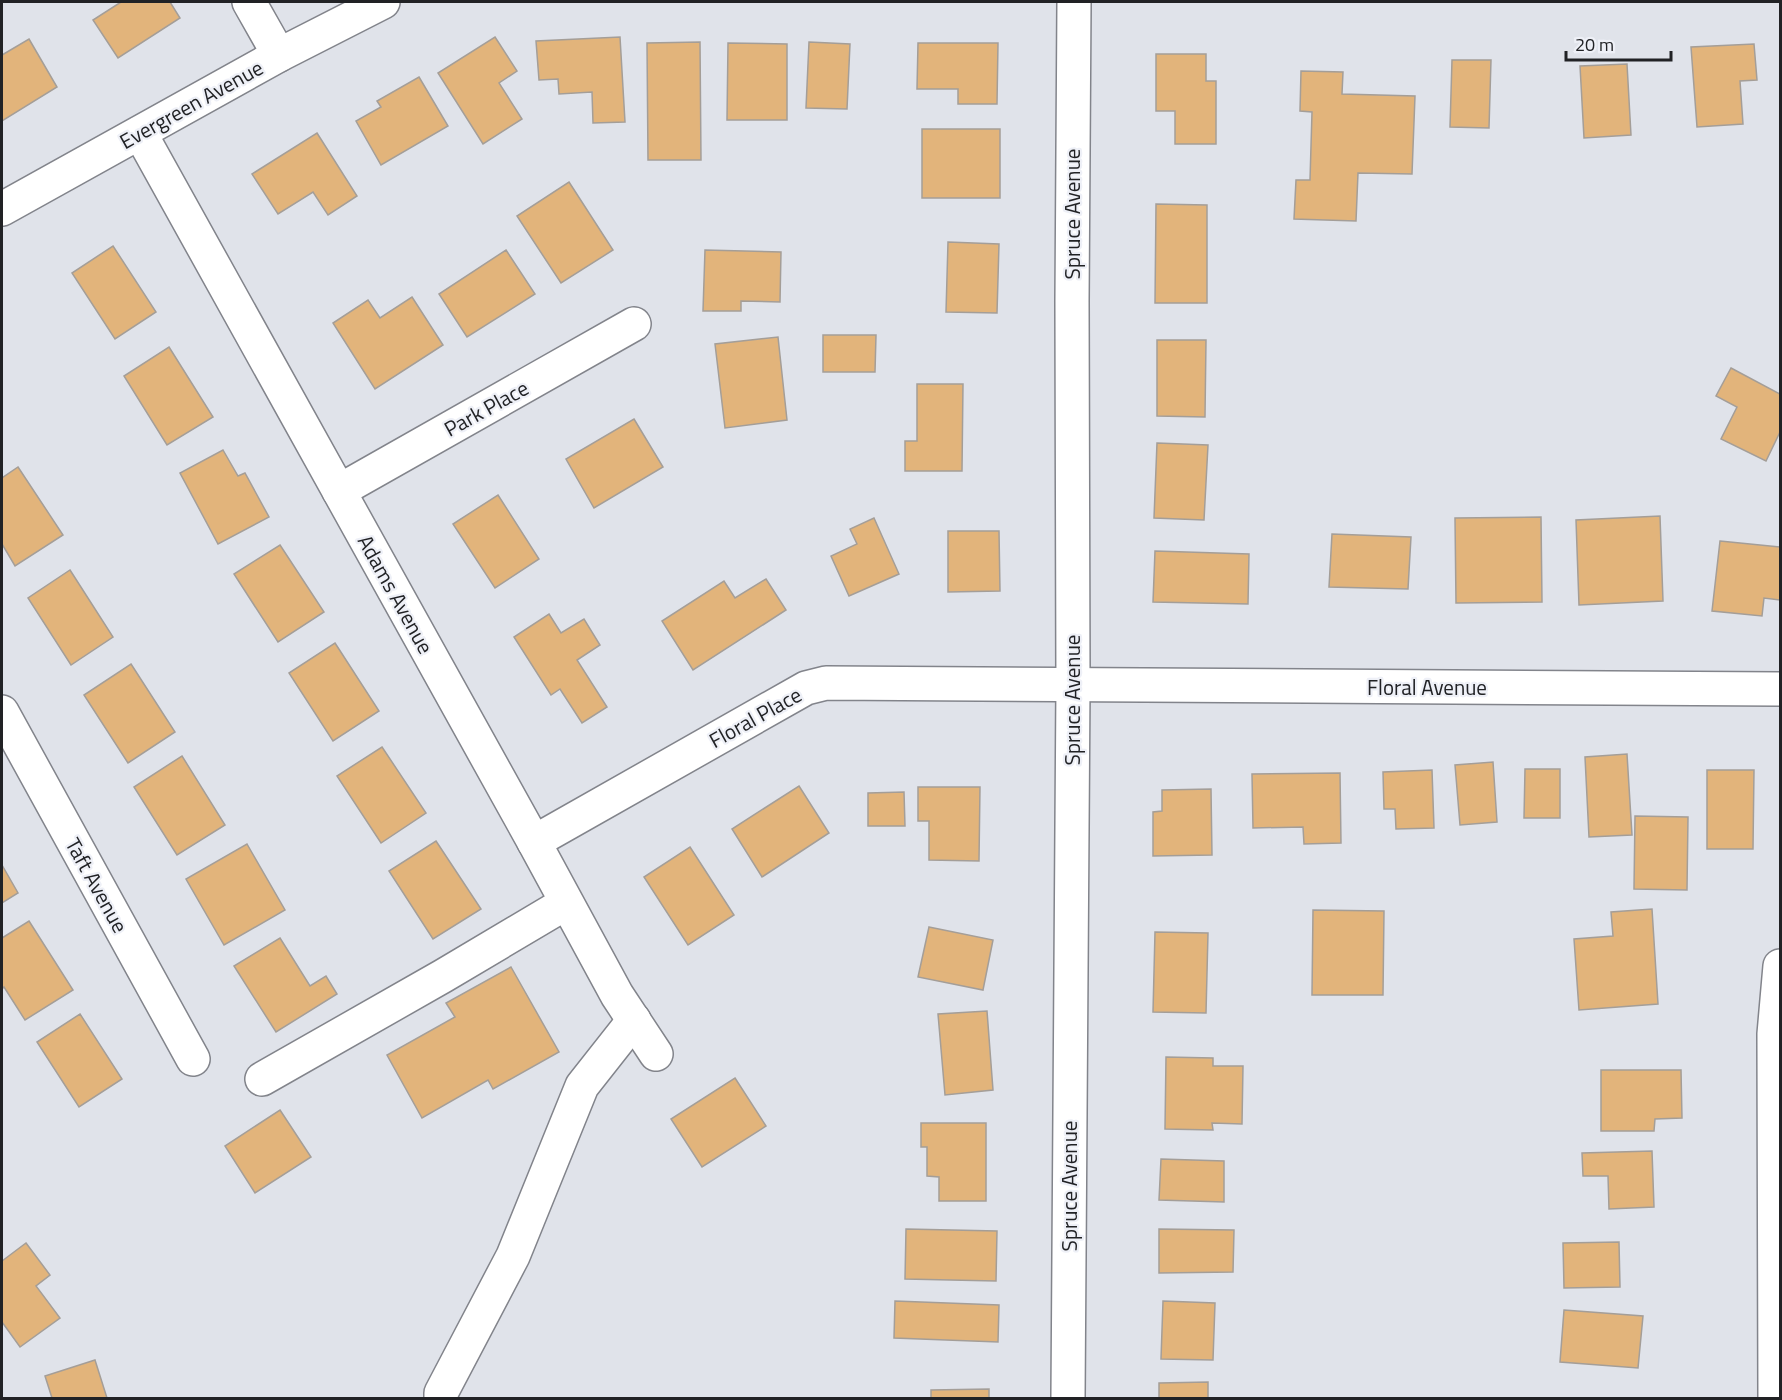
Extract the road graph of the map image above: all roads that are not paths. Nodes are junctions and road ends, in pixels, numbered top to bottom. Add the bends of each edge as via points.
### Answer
1 (249, 2) edge
2 (383, 2) edge
3 (1074, 2) edge
4 (279, 55) junction
5 (140, 132) junction
6 (2, 209) edge
7 (634, 324) dead end
8 (339, 491) junction
9 (1072, 685) junction
10 (1780, 689) edge
11 (2, 712) edge
12 (534, 842) junction
13 (566, 903) junction
14 (1780, 966) edge
15 (634, 1020) junction
16 (656, 1053) dead end
17 (193, 1059) dead end
18 (262, 1079) dead end
19 (441, 1398) edge
20 (1068, 1398) edge
21 (1775, 1398) edge

1 - 4 street
2 - 4 street, Evergreen Avenue
3 - 9 street, Spruce Avenue
4 - 5 street, Evergreen Avenue
5 - 6 street, Evergreen Avenue
5 - 8 street, Adams Avenue
7 - 8 street, Park Place
8 - 12 street, Adams Avenue
9 - 10 street, Floral Avenue
9 - 12 street, Floral Place via 826,683 806,688
9 - 20 street, Spruce Avenue
11 - 17 street, Taft Avenue
12 - 13 street, Adams Avenue
13 - 15 street, Adams Avenue via 616,995
13 - 18 street
14 - 21 street via 1774,1034
15 - 16 street, Adams Avenue
15 - 19 street via 582,1086 513,1256

